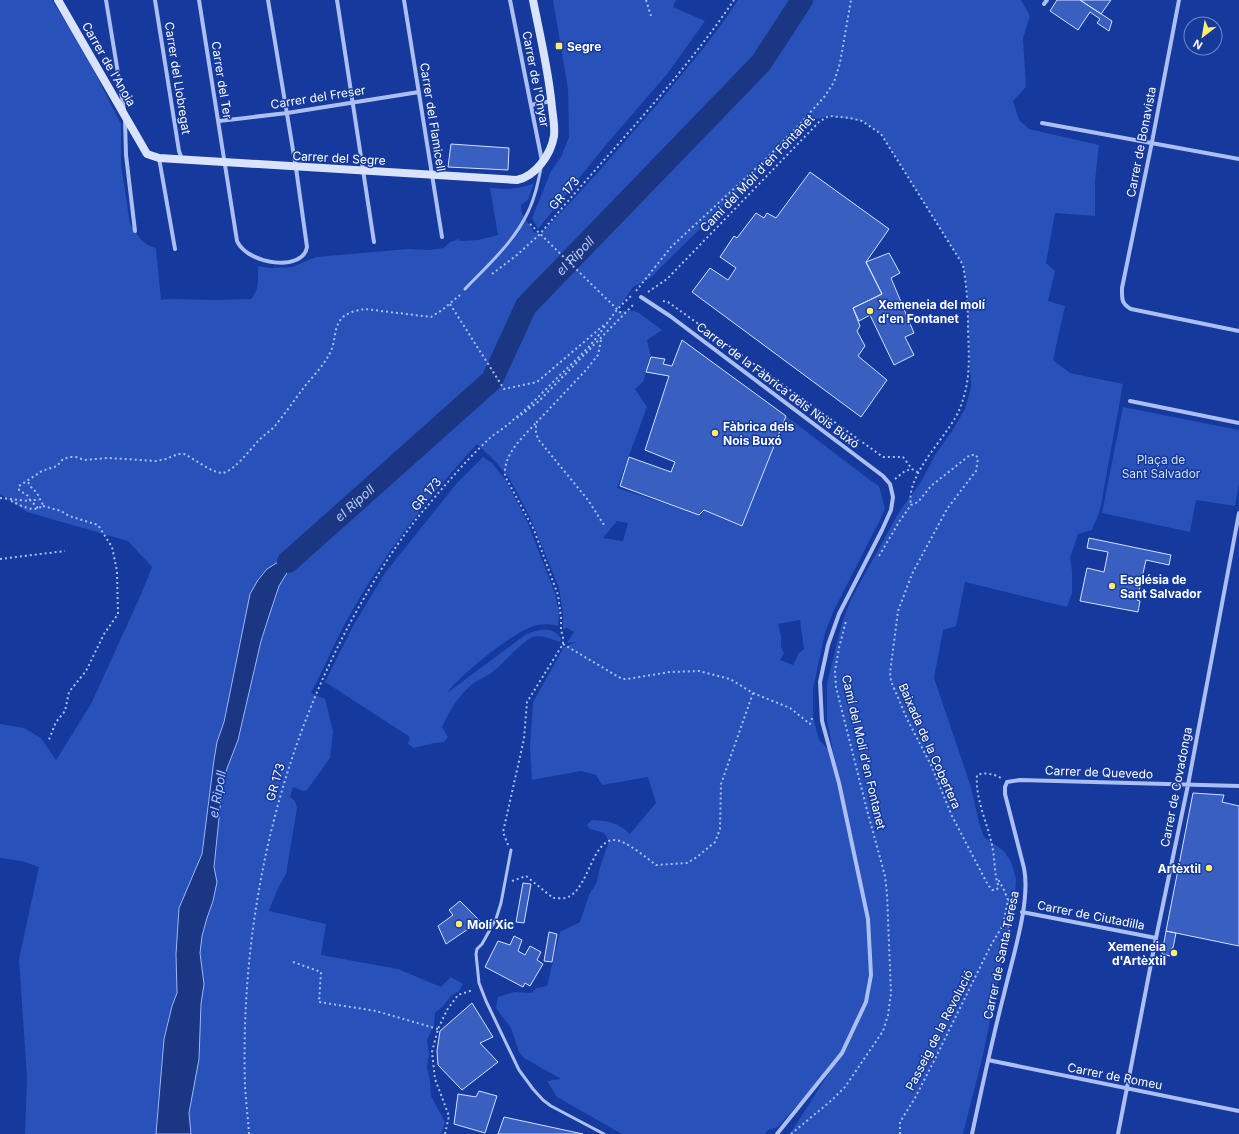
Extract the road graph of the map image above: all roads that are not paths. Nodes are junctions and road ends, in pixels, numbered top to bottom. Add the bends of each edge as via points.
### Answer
1 (58, 0) edge
2 (106, 0) edge
3 (155, 0) edge
4 (199, 0) edge
5 (268, 0) edge
6 (337, 0) edge
7 (404, 0) edge
8 (510, 0) edge
9 (533, 0) edge
10 (1179, 0) edge
11 (419, 92) junction
12 (551, 100) junction
13 (352, 102) junction
14 (531, 105) junction
15 (287, 113) junction
16 (125, 116) junction
17 (219, 121) junction
18 (1042, 123) dead end
19 (137, 140) joint
20 (1152, 142) junction
21 (159, 158) junction
22 (182, 159) junction
23 (1239, 159) edge
24 (542, 162) junction
25 (226, 163) junction
26 (296, 168) junction
27 (363, 171) junction
28 (432, 175) junction
29 (135, 231) dead end
30 (442, 237) dead end
31 (374, 242) dead end
32 (175, 249) dead end
33 (465, 289) road end
34 (642, 297) road end
35 (1239, 330) edge
36 (1130, 401) dead end
37 (1239, 423) edge
38 (893, 497) joint
39 (1239, 513) edge
40 (1007, 782) joint
41 (1188, 785) junction
42 (1239, 786) edge
43 (511, 850) road end
44 (1022, 912) junction
45 (1156, 938) junction
46 (988, 1060) junction
47 (1128, 1088) junction
48 (1239, 1111) edge
49 (604, 1134) edge
50 (777, 1134) edge
51 (972, 1134) edge
52 (1118, 1134) edge

1 - 16 street, Carrer de l'Anoia
2 - 16 street
3 - 22 street, Carrer del Llobregat
4 - 17 street, Carrer del Ter
5 - 15 street
6 - 13 street
7 - 11 street, Carrer del Flamicell
8 - 14 street, Carrer de l'Onyar
9 - 12 street
10 - 20 street, Carrer de Bonavista
11 - 13 street, Carrer del Freser
11 - 28 street, Carrer del Flamicell
12 - 14 street
12 - 24 street via 554,134
13 - 15 street, Carrer del Freser
13 - 27 street
14 - 24 street, Carrer de l'Onyar
15 - 17 street, Carrer del Freser
15 - 26 street
16 - 19 street, Carrer de l'Anoia
16 - 29 street via 126,155
17 - 25 street, Carrer del Ter
18 - 20 street
19 - 21 street, Carrer del Segre via 146,154
20 - 23 street
20 - 35 street, Carrer de Bonavista via 1122,288 1122,299 1131,309
21 - 22 street, Carrer del Segre
21 - 32 street
22 - 25 street, Carrer del Segre
24 - 28 street, Carrer del Segre via 527,177 517,180
24 - 33 lane via 536,190 524,219 508,243
25 - 26 street, Carrer del Segre
25 - 26 street, Carrer del Ter via 236,236 240,247 253,257 271,262 290,261 306,252
26 - 27 street, Carrer del Segre
27 - 28 street, Carrer del Segre
27 - 31 street
28 - 30 street, Carrer del Flamicell
34 - 38 street, Carrer de la Fàbrica dels Nois Buxó via 878,472 890,484
36 - 37 street
38 - 50 street, Camí del Molí d'en Fontanet via 891,510 882,530 839,614 828,645 820,682 822,721 839,783 868,919 871,975 866,1002 842,1053
39 - 41 street, Carrer de Covadonga
40 - 41 street, Carrer de Quevedo via 1020,780
40 - 44 street, Carrer de Santa Teresa via 1005,794 1026,878
41 - 42 street, Carrer de Quevedo
41 - 45 street, Carrer de Covadonga
43 - 49 lane via 496,919 477,949 476,966 480,988 519,1070 533,1089 551,1106
44 - 45 street, Carrer de Ciutadilla
44 - 46 street, Carrer de Santa Teresa
45 - 47 street, Carrer de Covadonga
46 - 47 street, Carrer de Romeu
46 - 51 street, Carrer de Santa Teresa
47 - 48 street, Carrer de Romeu
47 - 52 street, Carrer de Covadonga

